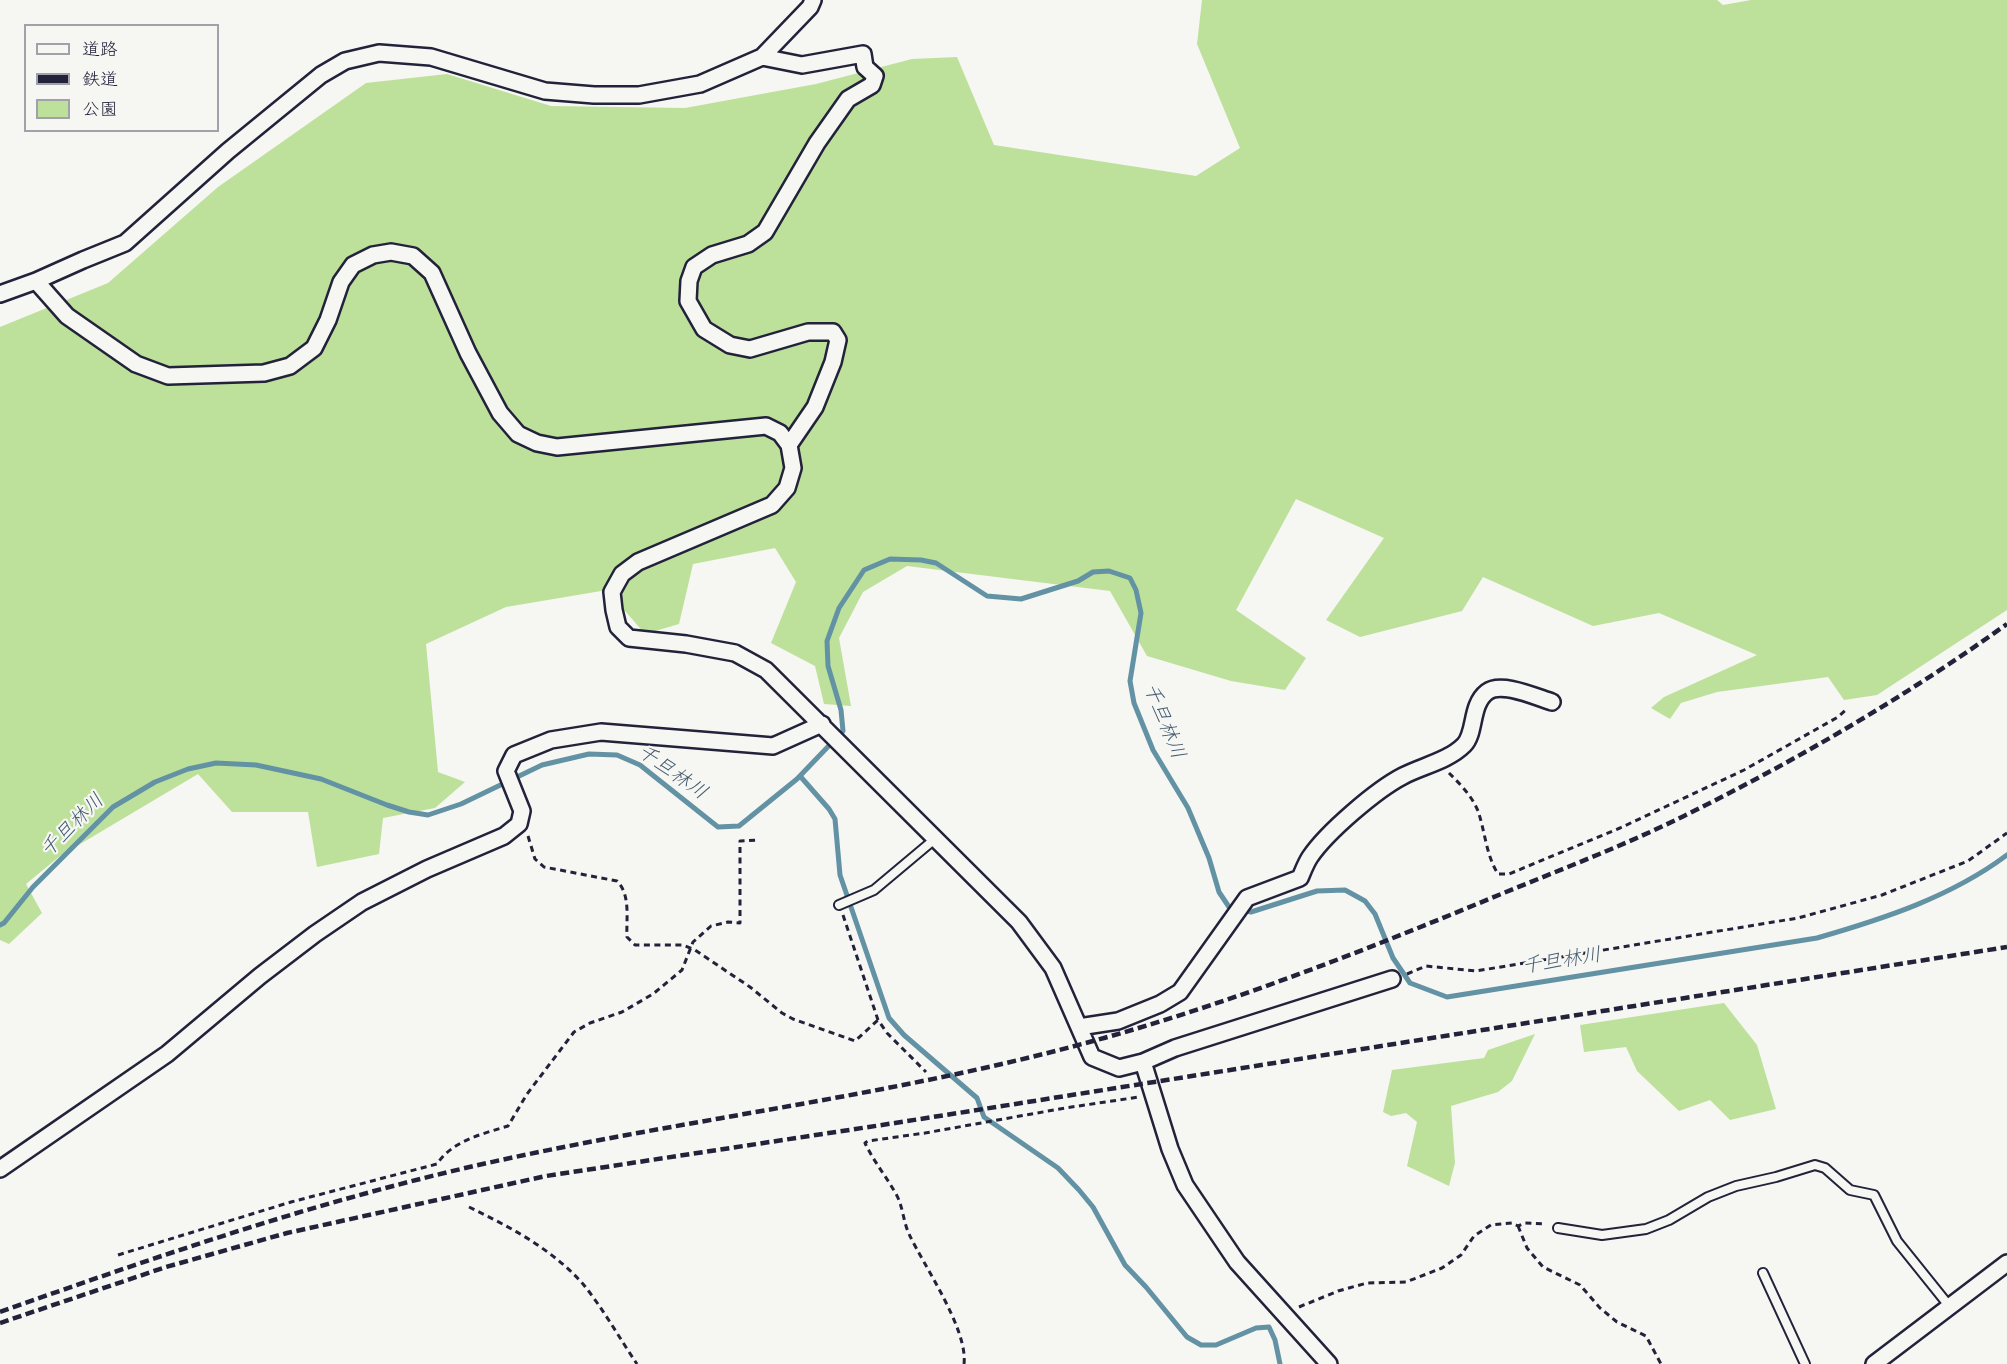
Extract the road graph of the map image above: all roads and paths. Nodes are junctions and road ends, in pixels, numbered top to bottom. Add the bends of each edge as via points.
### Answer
1 (813, 0) edge
2 (762, 57) junction
3 (36, 281) junction
4 (0, 294) edge
5 (789, 445) junction
6 (1552, 702) dead end
7 (1848, 708) dead end
8 (824, 727) junction
9 (1438, 761) junction
10 (519, 824) junction
11 (2007, 833) edge
12 (936, 838) junction
13 (759, 840) dead end
14 (839, 904) joint
15 (690, 948) junction
16 (1426, 966) dead end
17 (1392, 980) dead end
18 (878, 1020) junction
19 (1079, 1027) junction
20 (1143, 1062) junction
21 (926, 1072) dead end
22 (1156, 1101) junction
23 (0, 1169) edge
24 (469, 1207) dead end
25 (1518, 1226) junction
26 (1558, 1228) joint
27 (118, 1255) dead end
28 (2007, 1263) edge
29 (1763, 1274) dead end
30 (1950, 1307) junction
31 (1286, 1316) junction
32 (637, 1364) edge
33 (964, 1364) edge
34 (1329, 1364) edge
35 (1661, 1364) edge
36 (1805, 1364) edge
37 (1874, 1364) edge

1 - 2 street
2 - 3 street via 700,84 639,95 545,91 430,57 379,53 345,61 321,75 228,151 125,243
2 - 5 street via 802,65 863,54 865,67 875,76 872,85 848,99 817,142 765,232 748,244 712,255 694,267 688,281 688,301 704,329 730,345 750,349 808,332 833,332 838,340 815,407
3 - 4 street
3 - 5 street via 67,316 136,364 168,376 264,373 290,366 314,348 341,282 353,264 392,252 413,256 432,273 500,413 518,434 557,447 766,426 780,433
5 - 8 street via 793,468 787,488 772,505 638,562 622,574 612,592 614,610 618,627 629,639 735,653 766,670
6 - 9 street via 1501,687 1487,692 1476,707 1466,743
7 - 9 path via 1744,770 1509,874 1498,874 1492,865 1477,809 1464,788
8 - 10 street via 773,746 601,732 550,740 514,755 506,771 522,811
8 - 12 street
9 - 19 street via 1375,794 1319,846 1300,878 1247,898 1180,992 1118,1021
10 - 15 path via 525,828 536,859 544,867 617,881 623,887 631,944
10 - 23 street via 504,836 362,902 260,976 166,1054
11 - 16 path via 1968,861 1882,895 1798,918 1476,971
12 - 14 lane via 874,890
12 - 19 street via 1019,921 1053,968
13 - 15 path via 740,841 740,923 711,926
14 - 18 path
15 - 18 path via 793,1019 855,1041
15 - 27 path via 682,969 653,994 574,1032 508,1126 473,1137 445,1153 437,1164 291,1202
17 - 20 street via 1175,1048
18 - 21 path
19 - 20 street via 1092,1057 1119,1068
20 - 22 street
22 - 31 street via 1185,1185 1238,1262
22 - 33 path via 1137,1097 865,1143 898,1198 908,1232 954,1318
24 - 32 path via 517,1230 565,1267 584,1285
25 - 26 path via 1538,1222
25 - 31 path via 1491,1225 1442,1268 1406,1282 1367,1282 1291,1310
25 - 35 path via 1527,1248 1543,1267 1580,1285 1617,1322 1646,1336
26 - 30 lane via 1602,1235 1646,1229 1736,1186 1815,1165 1825,1168 1850,1190 1874,1195 1897,1241
28 - 30 street
29 - 36 lane
30 - 37 street
31 - 34 street

